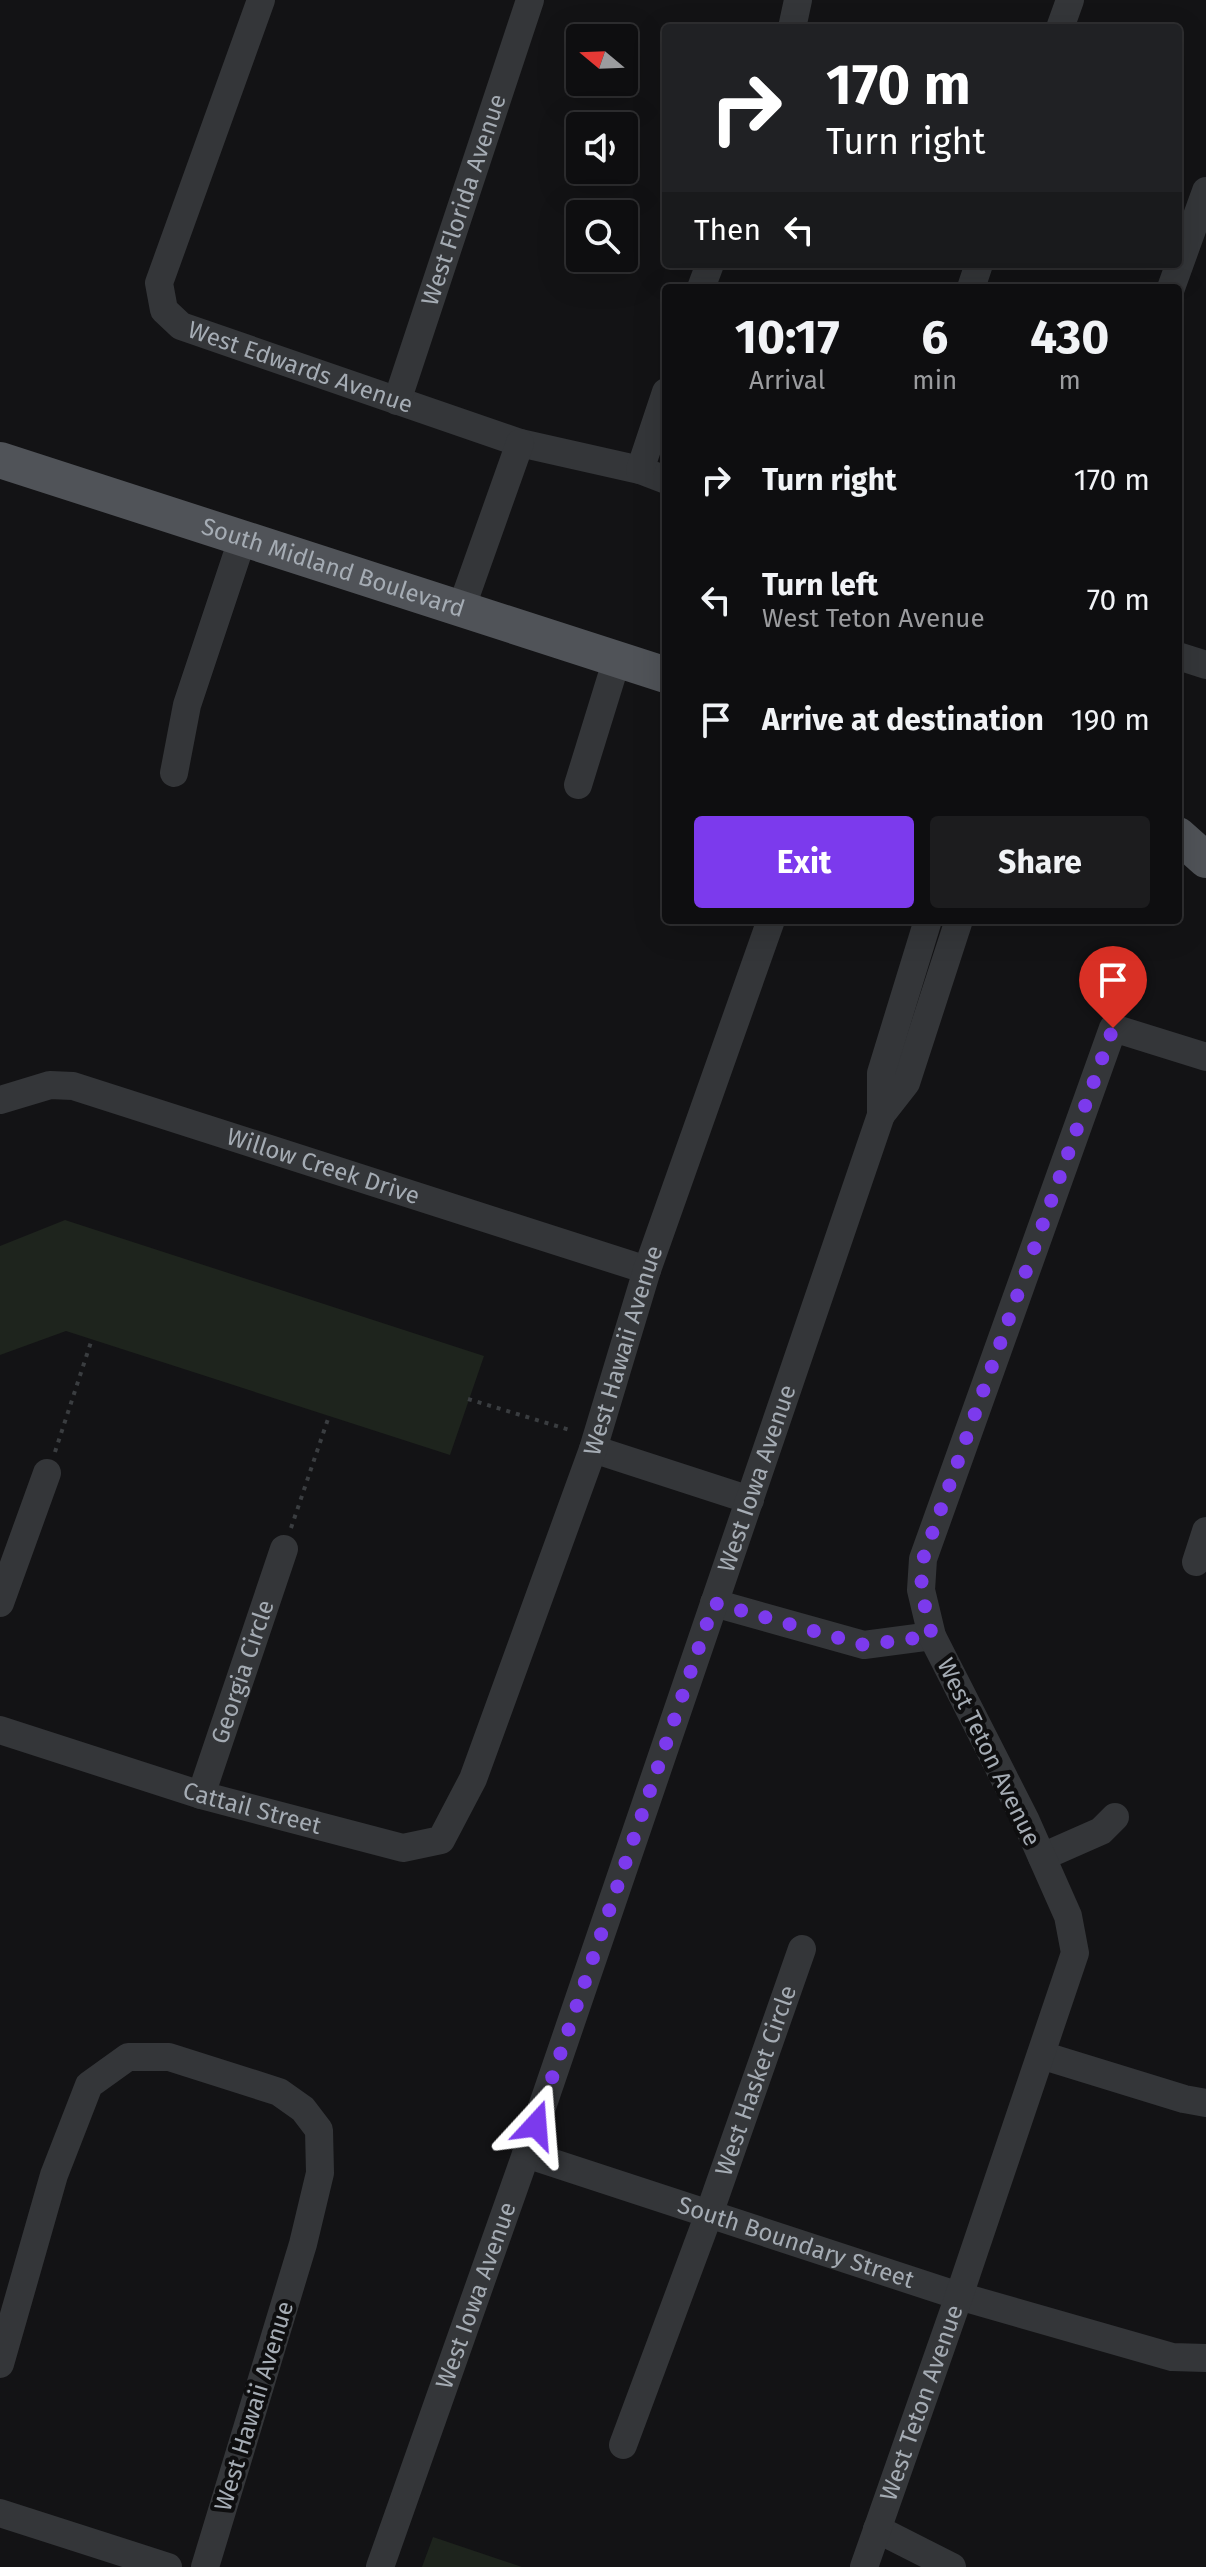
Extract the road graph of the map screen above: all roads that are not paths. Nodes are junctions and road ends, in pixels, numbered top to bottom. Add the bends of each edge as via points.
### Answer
1 (261, 0) edge
2 (530, 0) edge
3 (798, 0) edge
4 (1070, 0) edge
5 (793, 24) edge
6 (1061, 24) edge
7 (1206, 191) edge
8 (1182, 258) edge
9 (397, 401) junction
10 (662, 418) edge
11 (520, 443) junction
12 (0, 460) edge
13 (653, 475) edge
14 (242, 540) junction
15 (461, 609) junction
16 (1182, 657) edge
17 (617, 659) junction
18 (1206, 665) edge
19 (662, 674) edge
20 (174, 773) dead end
21 (578, 785) dead end
22 (1182, 839) edge
23 (1182, 866) edge
24 (770, 924) edge
25 (927, 924) edge
26 (958, 924) edge
27 (1206, 1057) edge
28 (0, 1100) edge
29 (881, 1115) junction
30 (647, 1270) junction
31 (594, 1443) junction
32 (47, 1473) road end
33 (750, 1500) junction
34 (1206, 1531) edge
35 (284, 1549) road end
36 (1196, 1562) dead end
37 (0, 1603) edge
38 (714, 1603) junction
39 (932, 1636) junction
40 (0, 1730) edge
41 (473, 1779) joint
42 (201, 1795) junction
43 (1115, 1817) dead end
44 (1042, 1857) junction
45 (802, 1949) dead end
46 (1041, 2055) junction
47 (1206, 2103) edge
48 (526, 2154) junction
49 (709, 2214) junction
50 (959, 2296) junction
51 (1206, 2358) edge
52 (0, 2364) edge
53 (623, 2445) dead end
54 (0, 2513) edge
55 (877, 2529) junction
56 (168, 2567) edge
57 (205, 2567) edge
58 (380, 2567) edge
59 (864, 2567) edge
60 (952, 2567) edge

1 - 9 street, West Edwards Avenue via 159,283 164,310 181,326
2 - 9 street, West Florida Avenue
3 - 5 street
4 - 6 street
7 - 8 street
9 - 11 street, West Edwards Avenue
10 - 13 street
11 - 13 street, West Edwards Avenue
11 - 15 street
12 - 14 main road, South Midland Boulevard
14 - 15 main road, South Midland Boulevard
14 - 20 street via 187,705
15 - 17 main road, South Midland Boulevard
16 - 18 street
17 - 19 main road, South Midland Boulevard
17 - 21 street
22 - 23 main road via 1206,860
24 - 30 street, West Hawaii Avenue
25 - 29 street, West Iowa Avenue via 881,1073
26 - 29 street, West Iowa Avenue via 906,1083
27 - 39 street, West Teton Avenue via 1113,1028 923,1559 921,1590
28 - 30 street, Willow Creek Drive via 50,1085 73,1086
29 - 33 street, West Iowa Avenue
30 - 31 street, West Hawaii Avenue
31 - 33 street
31 - 41 street, West Hawaii Avenue
32 - 37 street
33 - 38 street, West Iowa Avenue
34 - 36 street
35 - 42 street, Georgia Circle
38 - 39 street via 864,1645
38 - 48 street, West Iowa Avenue
39 - 44 street, West Teton Avenue
40 - 42 street, Cattail Street
41 - 42 street, Cattail Street via 441,1840 403,1848
43 - 44 street via 1101,1831
44 - 46 street, West Teton Avenue via 1068,1916 1075,1953
45 - 49 street, West Hasket Circle
46 - 47 street
46 - 50 street, West Teton Avenue
48 - 49 street, South Boundary Street
48 - 58 street, West Iowa Avenue
49 - 50 street, South Boundary Street
49 - 53 street, West Hasket Circle
50 - 51 street, South Boundary Street via 1172,2357
50 - 55 street, West Teton Avenue
52 - 57 street, West Hawaii Avenue via 54,2175 89,2085 128,2057 169,2057 279,2092 303,2109 319,2130 320,2173
54 - 56 street
55 - 59 street, West Teton Avenue
55 - 60 street

